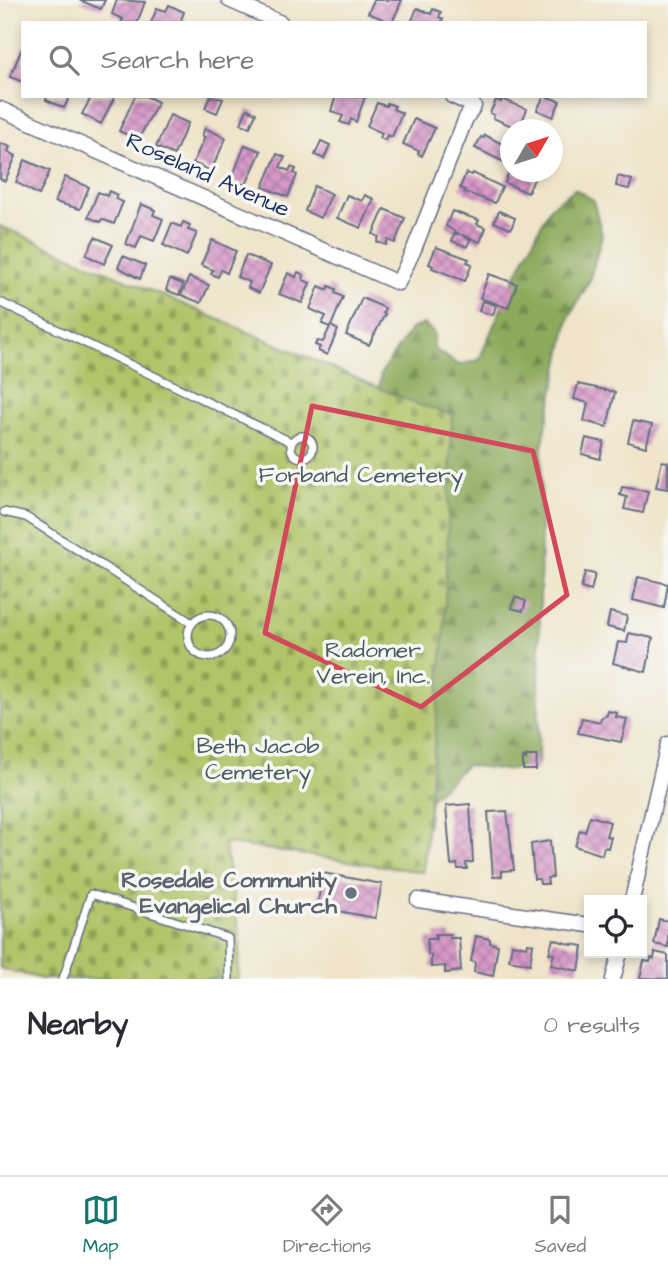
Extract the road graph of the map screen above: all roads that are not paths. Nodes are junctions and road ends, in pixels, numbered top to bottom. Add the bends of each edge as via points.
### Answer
1 (229, 0) edge
2 (276, 21) edge
3 (456, 98) edge
4 (0, 109) edge
5 (0, 302) edge
6 (291, 442) dead end
7 (4, 512) dead end
8 (192, 623) junction
9 (668, 744) edge
10 (633, 895) edge
11 (418, 900) dead end
12 (584, 924) edge
13 (619, 958) edge
14 (63, 979) edge
15 (229, 979) edge
16 (613, 979) edge

1 - 2 street
3 - 4 street, Roseland Avenue via 474,106 398,283
5 - 6 lane
7 - 8 lane via 26,517
8 - 8 lane via 203,615 219,617 230,632 226,649 217,656 197,654 190,646
9 - 10 street
11 - 12 street
13 - 16 street
14 - 15 lane via 91,894 228,938

